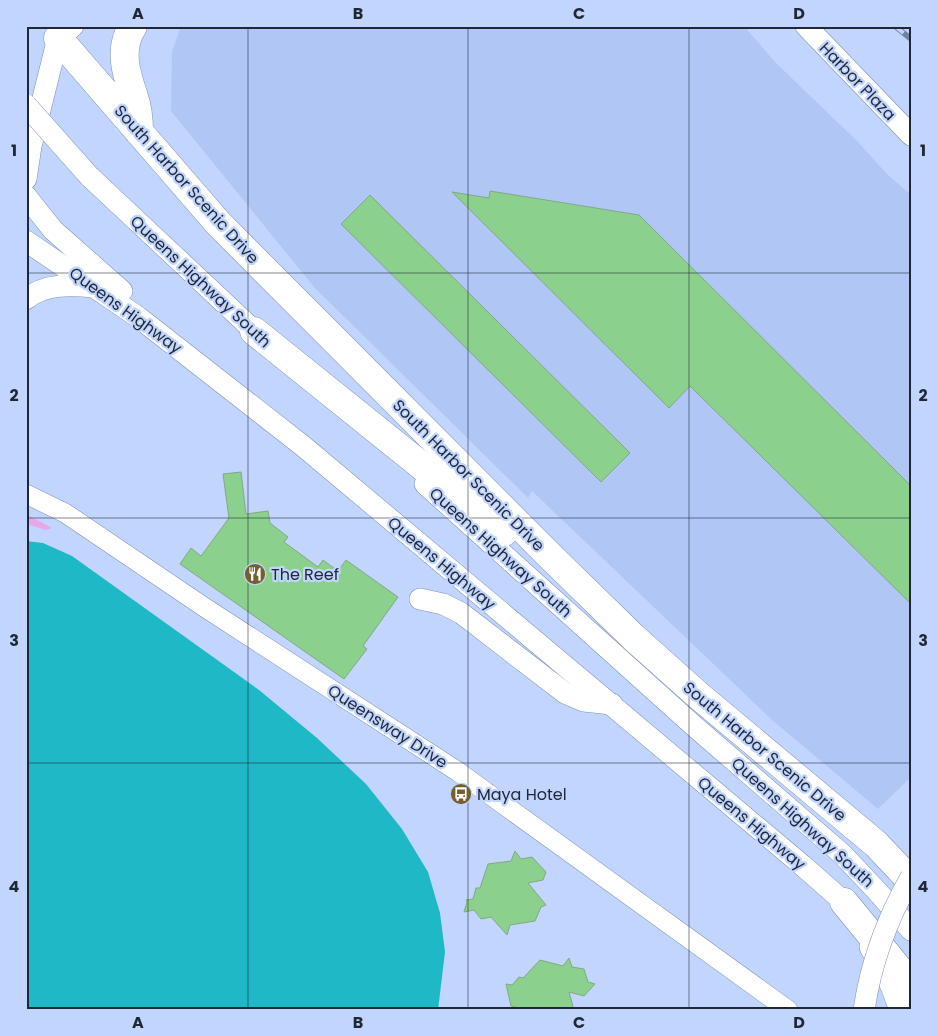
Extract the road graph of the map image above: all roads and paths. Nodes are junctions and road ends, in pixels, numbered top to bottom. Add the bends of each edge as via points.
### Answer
1 (133, 26) edge
2 (806, 26) edge
3 (65, 32) edge
4 (26, 105) edge
5 (139, 132) junction
6 (911, 135) edge
7 (28, 145) edge
8 (26, 179) edge
9 (26, 196) edge
10 (26, 241) edge
11 (96, 287) junction
12 (26, 299) edge
13 (254, 331) junction
14 (248, 403) junction
15 (26, 494) edge
16 (420, 598) dead end
17 (633, 637) junction
18 (612, 704) junction
19 (911, 876) edge
20 (911, 881) edge
21 (844, 902) junction
22 (911, 930) edge
23 (911, 989) edge
24 (788, 1010) edge
25 (864, 1010) edge
26 (900, 1010) edge

1 - 5 highway via 124,60 138,111
2 - 6 main road, Harbor Plaza
3 - 5 highway, South Harbor Scenic Drive
3 - 7 main road
4 - 13 main road, Queens Highway South, bridge via 89,176
5 - 17 highway, South Harbor Scenic Drive via 218,224
7 - 8 main road
9 - 14 main road via 53,230
10 - 11 main road, Queens Highway
11 - 12 main road via 46,288
11 - 14 main road, Queens Highway
13 - 17 highway
13 - 22 main road, Queens Highway South via 842,854
14 - 18 main road, Queens Highway
15 - 24 street, Queensway Drive via 65,513 457,770
16 - 18 main road via 461,613 566,693 584,701
17 - 20 highway, South Harbor Scenic Drive via 876,844
18 - 21 main road, Queens Highway
19 - 25 main road, bridge via 884,928
21 - 23 highway via 898,968
21 - 26 main road via 891,986

